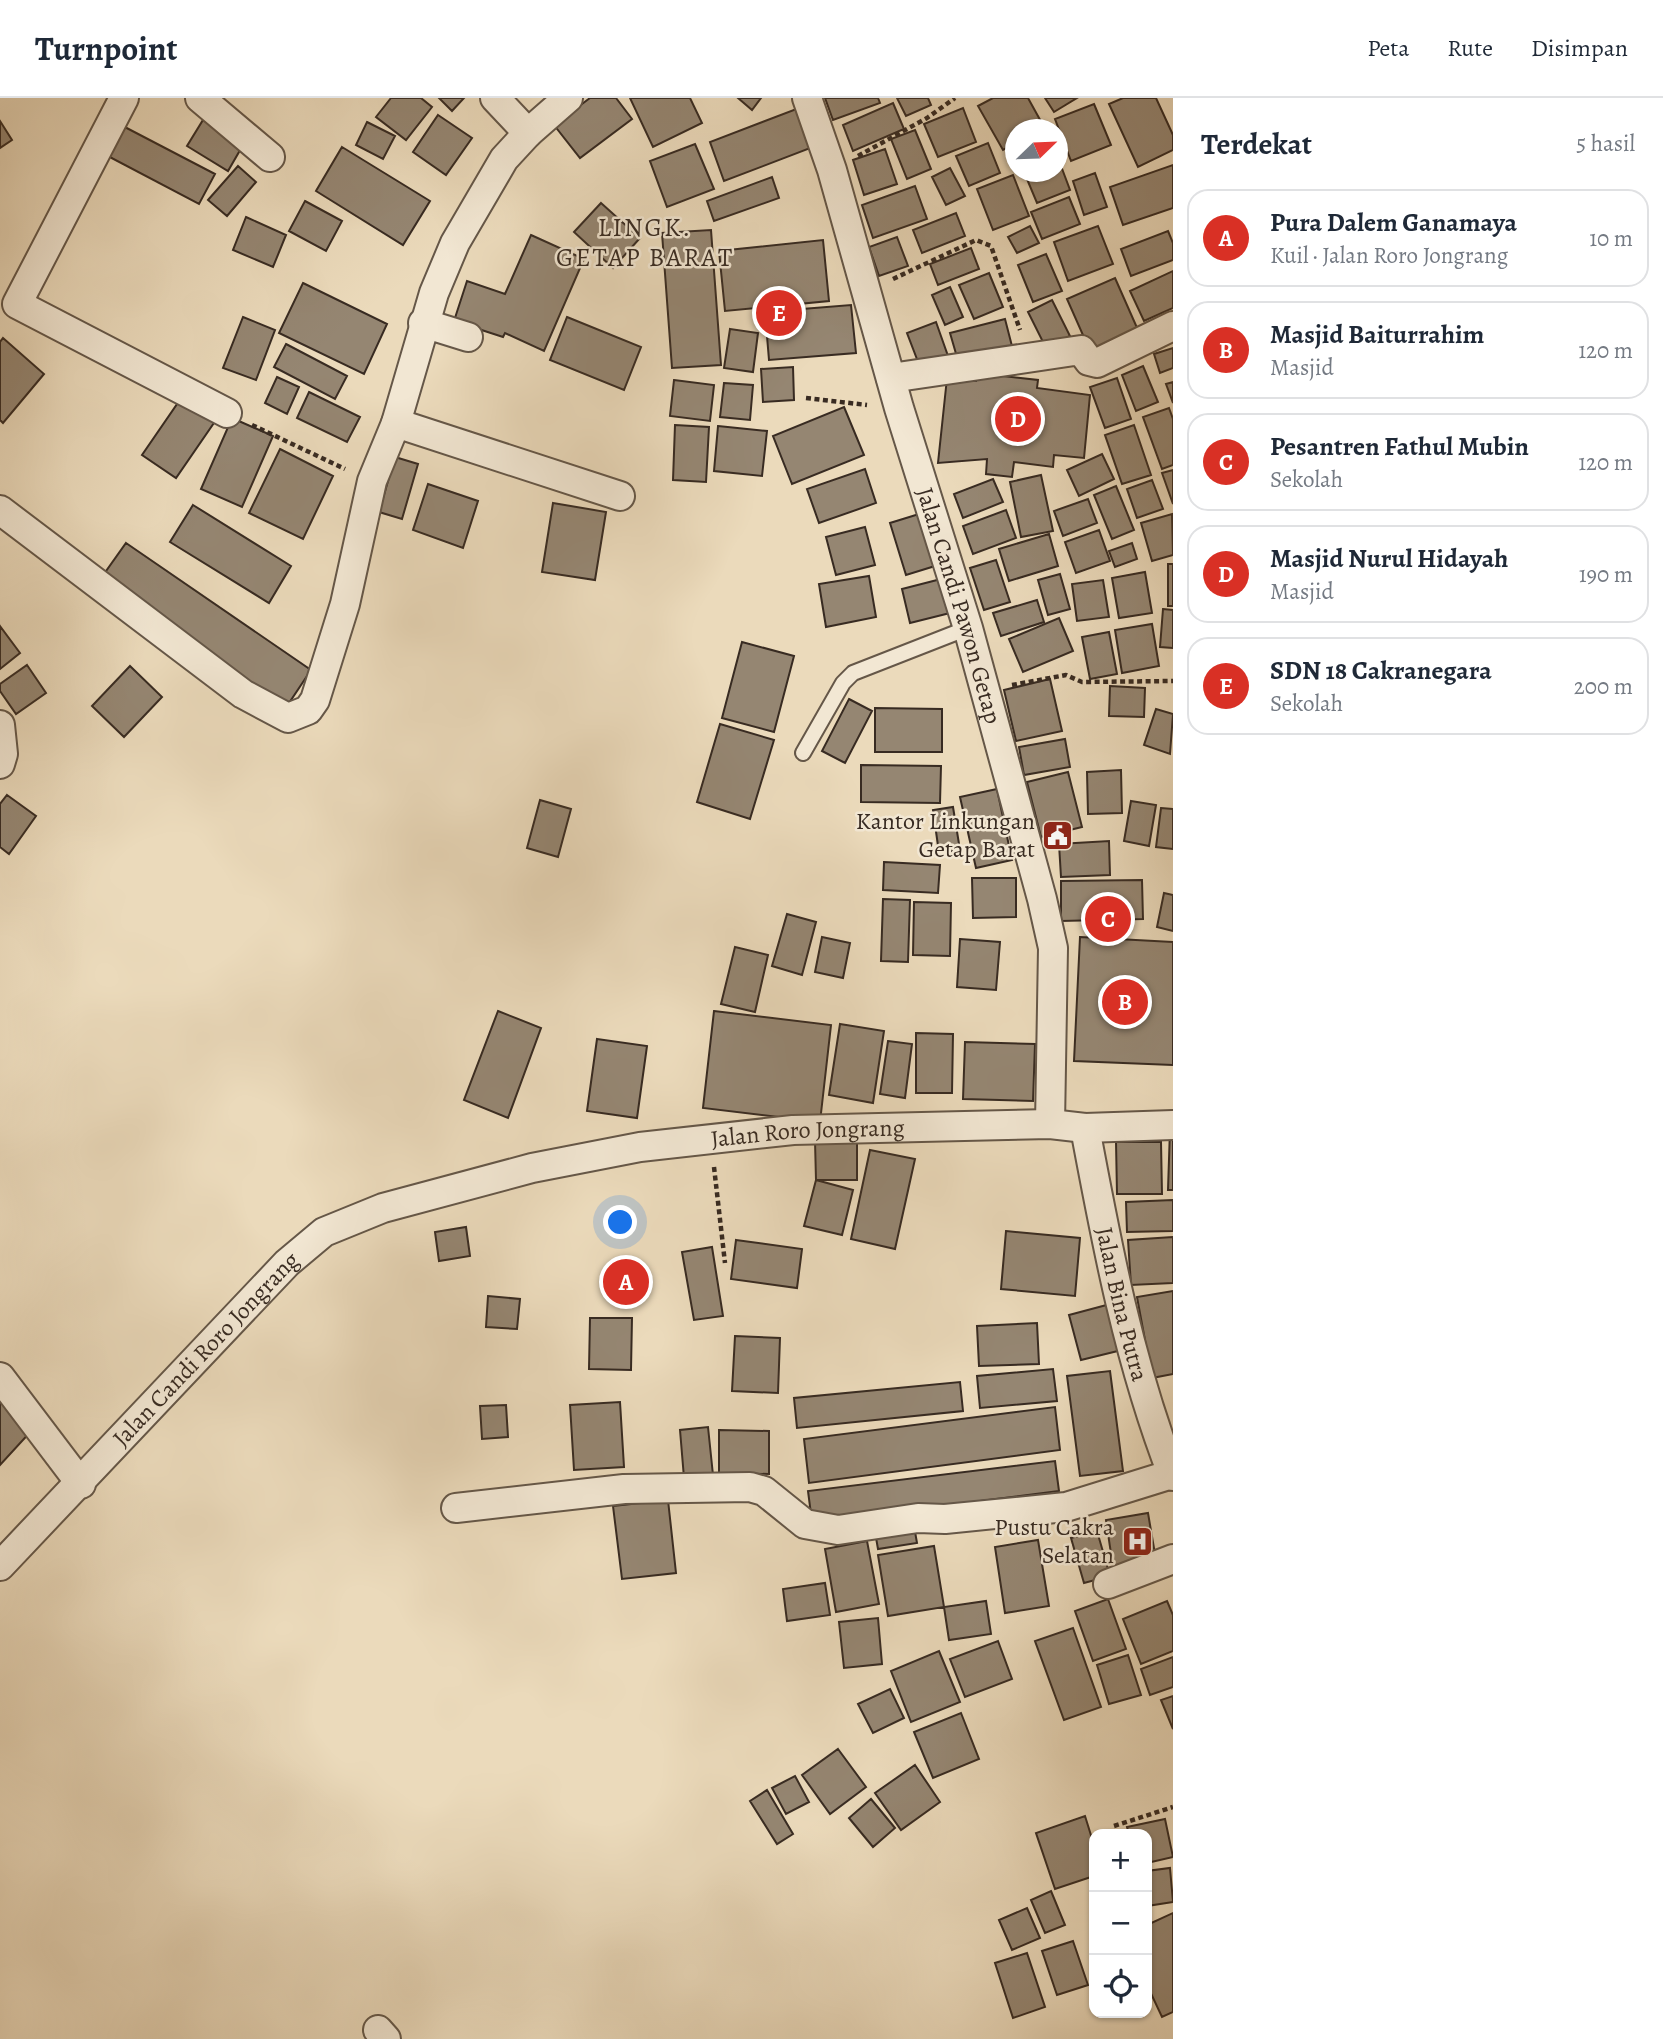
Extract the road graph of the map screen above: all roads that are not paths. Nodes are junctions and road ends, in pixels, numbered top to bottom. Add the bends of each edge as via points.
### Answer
1 (124, 98) edge
2 (200, 98) edge
3 (495, 98) edge
4 (568, 98) edge
5 (807, 98) edge
6 (528, 133) junction
7 (270, 158) dead end
8 (8, 296) edge
9 (423, 323) junction
10 (1173, 326) edge
11 (468, 337) dead end
12 (891, 378) junction
13 (227, 414) road end
14 (396, 424) junction
15 (620, 496) dead end
16 (0, 510) edge
17 (968, 628) junction
18 (0, 725) edge
19 (803, 753) dead end
20 (0, 764) edge
21 (1050, 1124) junction
22 (1173, 1125) edge
23 (1085, 1128) junction
24 (448, 1188) joint
25 (0, 1377) edge
26 (1173, 1475) edge
27 (81, 1484) junction
28 (456, 1508) dead end
29 (1173, 1559) edge
30 (0, 1566) edge
31 (1108, 1584) dead end

1 - 8 street
2 - 7 street
3 - 6 street
4 - 6 street
5 - 12 street, Jalan Candi Pawon Getap
6 - 9 street via 504,159 455,243
8 - 13 street
9 - 11 street
9 - 14 street
10 - 12 street via 1097,363 1081,350
12 - 17 street, Jalan Candi Pawon Getap
14 - 15 street
14 - 16 street via 372,481 345,604 315,700 308,710 288,718 243,694
17 - 19 lane via 853,673
17 - 21 street, Jalan Candi Pawon Getap via 1053,948
18 - 20 street
21 - 23 street, Jalan Roro Jongrang
21 - 24 street, Jalan Roro Jongrang via 805,1129 710,1139 640,1147
22 - 23 street, Jalan Roro Jongrang
23 - 26 street, Jalan Bina Putra via 1112,1277 1151,1416
24 - 27 street, Jalan Candi Roro Jongrang via 368,1213 310,1242
25 - 27 street
26 - 28 street via 1066,1507 918,1518 838,1530 805,1524 764,1491 750,1487 624,1489
27 - 30 street, Jalan Candi Roro Jongrang
29 - 31 street

